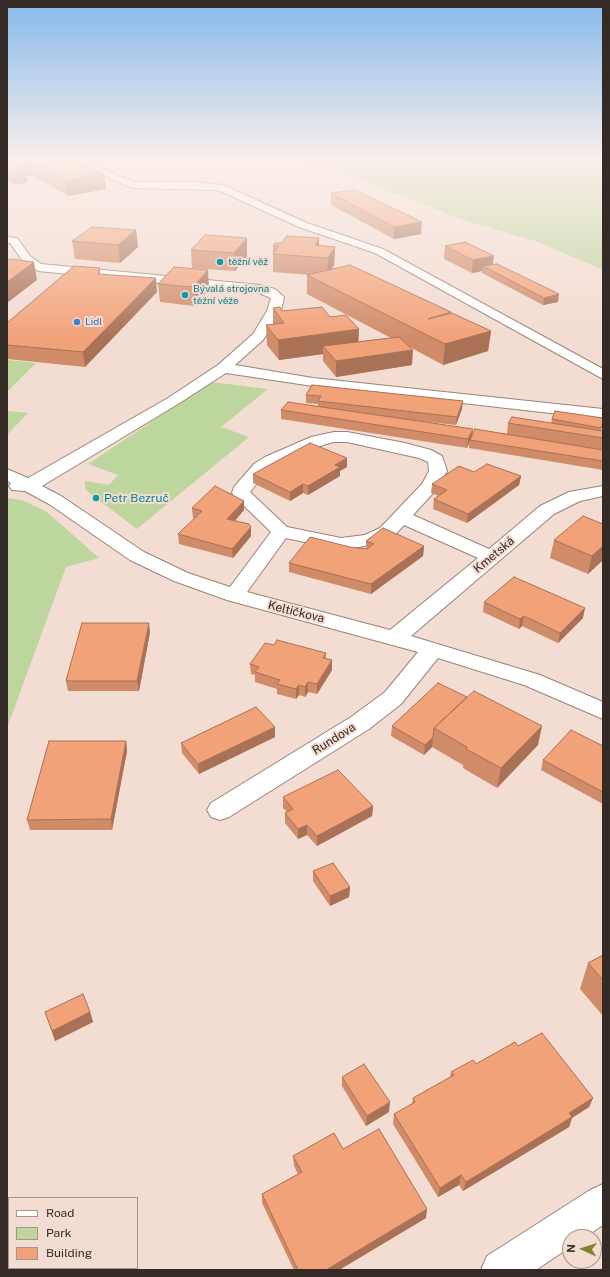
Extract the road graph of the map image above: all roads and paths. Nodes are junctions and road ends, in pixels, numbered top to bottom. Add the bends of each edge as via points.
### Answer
1 (293, 221) edge
2 (9, 236) edge
3 (223, 368) junction
4 (603, 375) edge
5 (603, 414) edge
6 (7, 474) edge
7 (30, 485) junction
8 (7, 487) edge
9 (603, 491) edge
10 (401, 517) junction
11 (281, 531) junction
12 (492, 557) junction
13 (234, 596) junction
14 (396, 638) junction
15 (432, 649) junction
16 (603, 711) edge
17 (220, 810) dead end
18 (603, 1203) edge
19 (501, 1270) edge

1 - 4 street via 379,251
2 - 3 street via 26,258 38,267 271,292 278,297 274,311 258,337
3 - 5 street via 313,382
3 - 7 street
6 - 7 street, Keltičkova
7 - 8 street
7 - 13 street, Keltičkova via 136,556 181,577
9 - 12 street, Kmetská via 575,496 547,510
10 - 11 street via 387,532 356,543 328,542
10 - 11 street via 430,486 438,471 436,460 425,454 399,447 334,437 317,441 271,461 260,468 243,487 241,493 244,498
10 - 12 street
11 - 13 street
12 - 14 street, Kmetská
13 - 14 street, Keltičkova
14 - 15 street, Keltičkova
15 - 16 street, Keltičkova via 532,680
15 - 17 street, Rundova via 393,698 360,723
18 - 19 street

